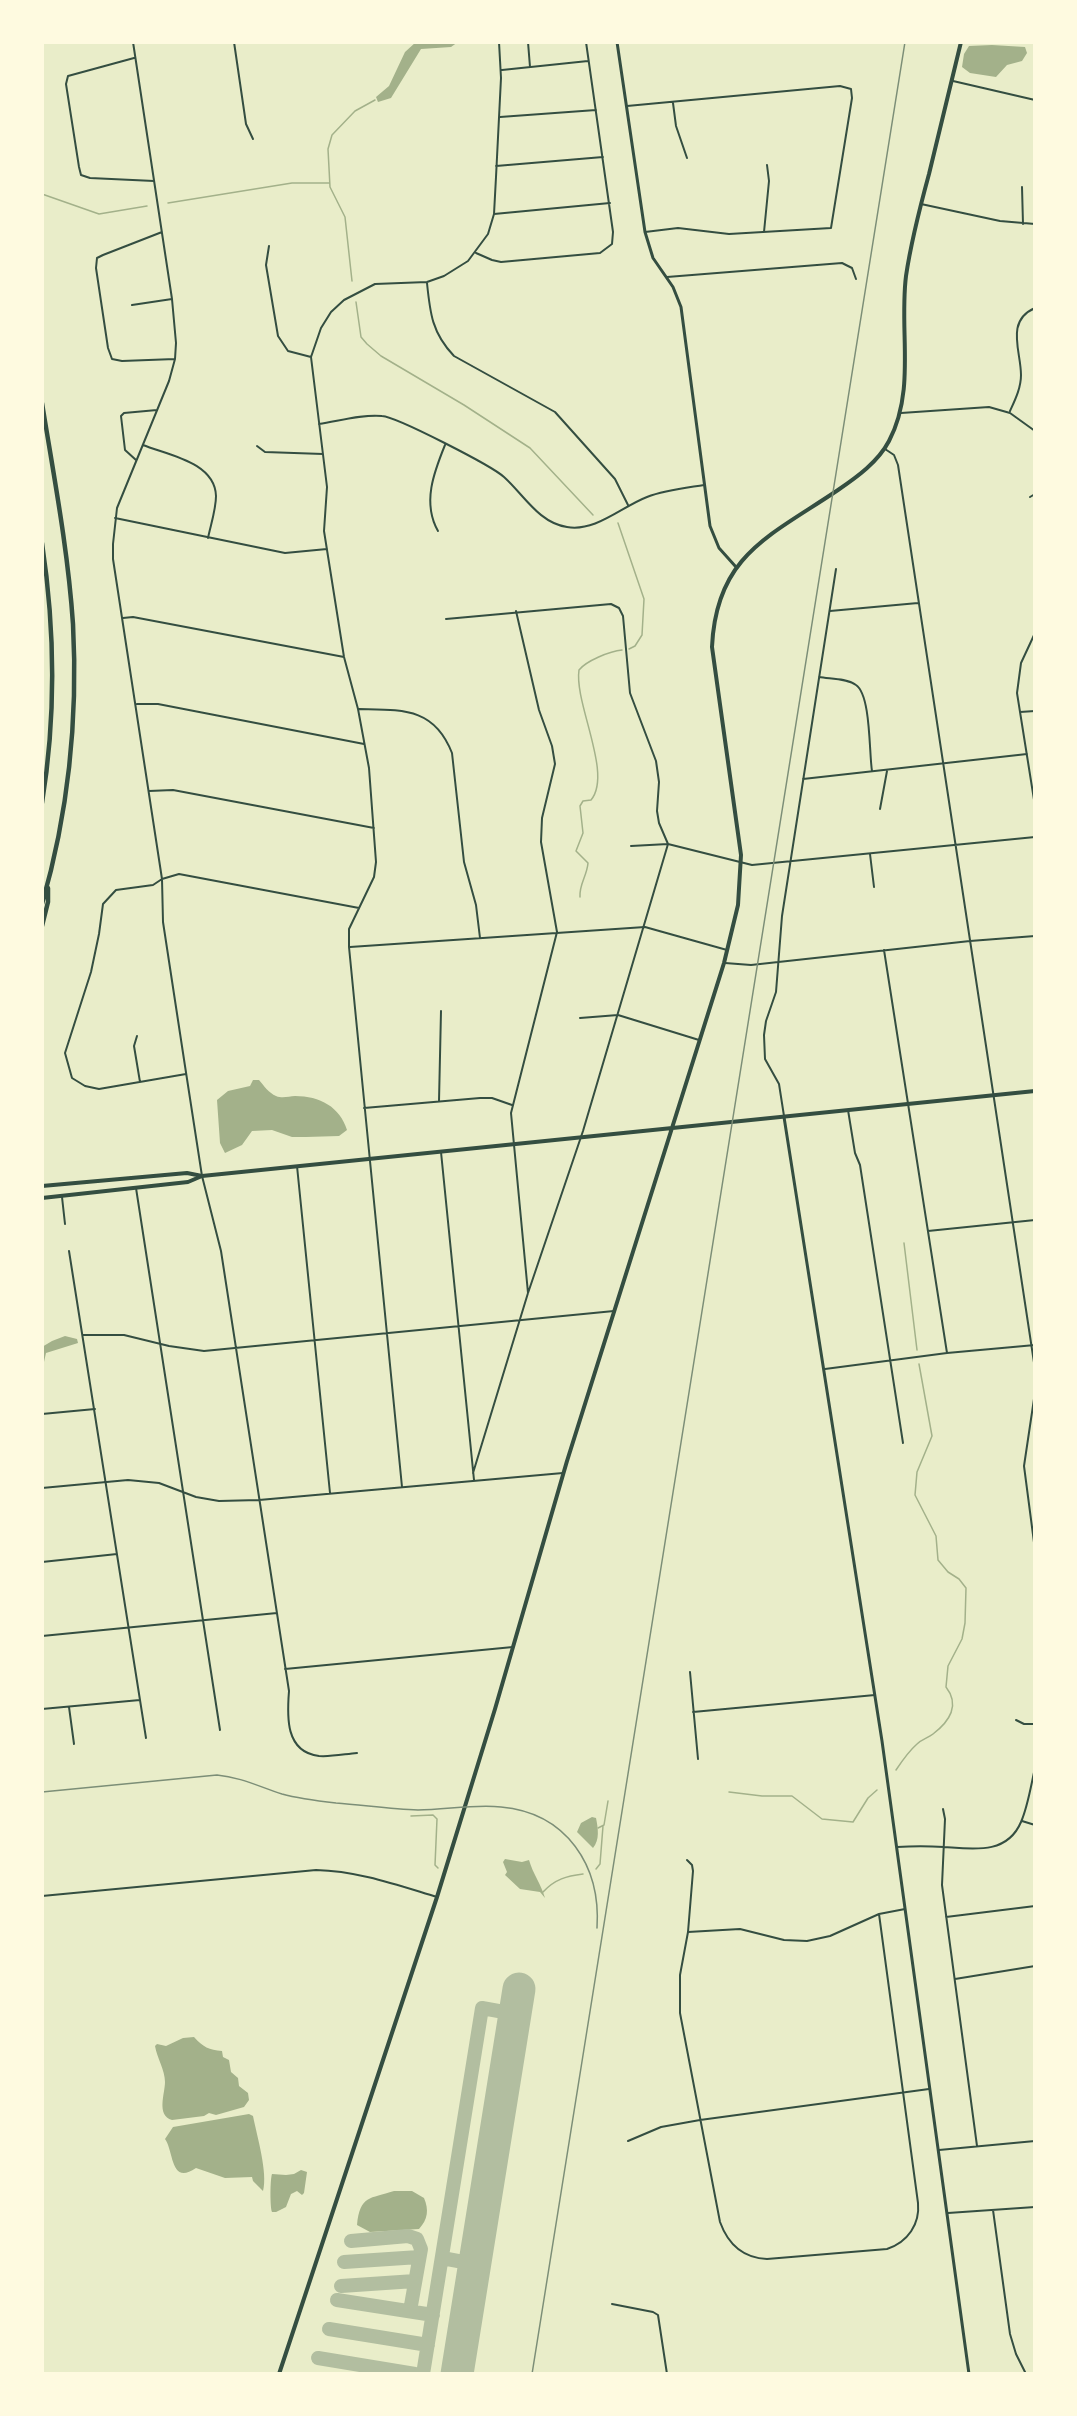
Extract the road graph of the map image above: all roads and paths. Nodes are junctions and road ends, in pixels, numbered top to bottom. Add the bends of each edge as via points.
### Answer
1 (133, 42) edge
2 (234, 42) edge
3 (499, 42) edge
4 (528, 42) edge
5 (586, 42) edge
6 (617, 42) edge
7 (961, 42) edge
8 (135, 58) junction
9 (588, 61) junction
10 (530, 67) junction
11 (500, 70) junction
12 (952, 81) junction
13 (1035, 100) edge
14 (673, 102) junction
15 (627, 106) junction
16 (596, 110) junction
17 (499, 117) junction
18 (253, 139) dead end
19 (603, 157) junction
20 (687, 158) dead end
21 (767, 165) dead end
22 (496, 166) junction
23 (154, 182) junction
24 (1022, 187) dead end
25 (610, 203) junction
26 (921, 204) junction
27 (494, 214) junction
28 (1023, 224) junction
29 (1035, 224) edge
30 (162, 232) junction
31 (645, 232) junction
32 (764, 232) junction
33 (269, 246) dead end
34 (476, 253) junction
35 (667, 277) junction
36 (856, 279) dead end
37 (427, 282) junction
38 (172, 298) junction
39 (132, 305) dead end
40 (1035, 308) edge
41 (311, 357) junction
42 (175, 359) junction
43 (42, 403) edge
44 (158, 410) junction
45 (1010, 412) junction
46 (901, 413) junction
47 (319, 424) junction
48 (1035, 431) edge
49 (142, 445) junction
50 (445, 445) junction
51 (257, 446) dead end
52 (885, 449) junction
53 (323, 454) junction
54 (136, 460) junction
55 (704, 485) junction
56 (1035, 494) edge
57 (1030, 497) dead end
58 (628, 504) junction
59 (115, 518) junction
60 (438, 531) dead end
61 (208, 538) junction
62 (42, 543) edge
63 (327, 549) junction
64 (736, 567) junction
65 (836, 569) dead end
66 (918, 603) junction
67 (516, 611) junction
68 (830, 611) junction
69 (123, 618) junction
70 (446, 619) dead end
71 (1035, 633) edge
72 (344, 657) junction
73 (819, 677) junction
74 (136, 704) junction
75 (358, 709) junction
76 (1035, 711) edge
77 (1020, 712) junction
78 (364, 744) junction
79 (1027, 754) junction
80 (941, 764) junction
81 (888, 769) junction
82 (872, 771) junction
83 (803, 779) junction
84 (149, 791) junction
85 (42, 803) edge
86 (1035, 806) edge
87 (880, 809) dead end
88 (374, 828) junction
89 (1035, 837) edge
90 (668, 844) junction
91 (954, 845) junction
92 (632, 846) dead end
93 (870, 854) junction
94 (791, 862) junction
95 (741, 864) junction
96 (162, 879) junction
97 (48, 883) junction
98 (874, 887) dead end
99 (42, 904) edge
100 (359, 908) junction
101 (42, 926) edge
102 (645, 927) junction
103 (557, 932) junction
104 (1035, 936) edge
105 (480, 938) junction
106 (970, 941) junction
107 (348, 947) junction
108 (727, 950) junction
109 (884, 950) junction
110 (779, 962) junction
111 (724, 963) junction
112 (441, 1011) dead end
113 (618, 1015) junction
114 (580, 1018) dead end
115 (137, 1036) dead end
116 (699, 1040) junction
117 (186, 1074) junction
118 (140, 1082) junction
119 (1035, 1091) edge
120 (995, 1096) junction
121 (440, 1101) junction
122 (908, 1104) junction
123 (512, 1105) junction
124 (364, 1108) junction
125 (848, 1110) junction
126 (784, 1117) junction
127 (673, 1128) junction
128 (580, 1137) junction
129 (513, 1144) junction
130 (441, 1152) junction
131 (369, 1159) junction
132 (297, 1166) junction
133 (202, 1176) junction
134 (42, 1186) edge
135 (135, 1188) junction
136 (62, 1196) junction
137 (42, 1198) edge
138 (1035, 1220) edge
139 (1013, 1222) junction
140 (65, 1224) dead end
141 (928, 1231) junction
142 (69, 1251) dead end
143 (528, 1293) junction
144 (614, 1311) junction
145 (520, 1320) junction
146 (459, 1326) junction
147 (387, 1334) junction
148 (83, 1335) junction
149 (315, 1341) junction
150 (159, 1343) junction
151 (1034, 1346) edge
152 (236, 1349) junction
153 (947, 1353) junction
154 (890, 1360) junction
155 (825, 1369) junction
156 (1035, 1369) edge
157 (94, 1409) junction
158 (42, 1414) edge
159 (903, 1443) dead end
160 (473, 1473) junction
161 (563, 1473) junction
162 (474, 1480) junction
163 (106, 1481) junction
164 (402, 1487) junction
165 (42, 1488) edge
166 (182, 1490) junction
167 (330, 1493) junction
168 (259, 1500) junction
169 (1034, 1533) edge
170 (1035, 1550) edge
171 (117, 1554) junction
172 (42, 1562) edge
173 (277, 1613) junction
174 (203, 1621) junction
175 (129, 1628) junction
176 (42, 1636) edge
177 (513, 1647) junction
178 (285, 1669) junction
179 (690, 1672) dead end
180 (875, 1695) junction
181 (140, 1701) junction
182 (69, 1707) junction
183 (42, 1709) edge
184 (693, 1712) junction
185 (1016, 1720) dead end
186 (1035, 1724) edge
187 (220, 1730) dead end
188 (146, 1738) dead end
189 (74, 1744) dead end
190 (357, 1753) dead end
191 (698, 1759) dead end
192 (1035, 1768) edge
193 (942, 1809) dead end
194 (1022, 1821) junction
195 (1035, 1825) edge
196 (897, 1847) junction
197 (943, 1847) junction
198 (687, 1860) dead end
199 (42, 1896) edge
200 (437, 1897) junction
201 (1035, 1906) edge
202 (905, 1909) junction
203 (879, 1914) junction
204 (946, 1917) junction
205 (688, 1932) junction
206 (1035, 1966) edge
207 (955, 1979) junction
208 (930, 2089) junction
209 (903, 2092) junction
210 (700, 2120) junction
211 (628, 2141) dead end
212 (1035, 2141) edge
213 (977, 2146) junction
214 (938, 2150) junction
215 (1035, 2207) edge
216 (993, 2210) junction
217 (947, 2214) junction
218 (612, 2304) dead end
219 (279, 2374) edge
220 (667, 2374) edge
221 (969, 2374) edge
222 (1026, 2374) edge

1 - 8 street
2 - 18 street via 246,124
3 - 11 street
4 - 10 street
5 - 9 street
6 - 15 street
7 - 12 main road
8 - 23 street
8 - 23 street via 68,76 66,84 81,175
9 - 10 street
9 - 16 street
10 - 11 street
11 - 17 street
12 - 13 street
12 - 26 main road
14 - 15 street
14 - 20 street
14 - 32 street via 840,86 851,89 831,228
15 - 31 street
16 - 17 street
16 - 19 street
17 - 22 street
19 - 22 street
19 - 25 street
21 - 32 street
22 - 27 street
23 - 30 street
24 - 28 street
25 - 27 street
25 - 34 street via 614,237 609,248 600,253 501,262
26 - 28 street
26 - 46 main road via 906,274
27 - 34 street
28 - 29 street
30 - 38 street
30 - 42 street via 97,258 96,268 112,359
31 - 32 street via 672,228 718,234
31 - 35 street via 653,258
33 - 41 street via 266,265 278,336 288,351
34 - 37 street via 457,269
35 - 36 street via 842,263 852,267
35 - 55 street via 681,307
37 - 41 street via 375,284 354,293 325,321
37 - 58 street via 434,326 444,346 460,360 555,412 615,479
38 - 39 street
38 - 42 street
40 - 45 street via 1020,318 1017,327 1021,378
41 - 47 street
42 - 44 street
43 - 97 highway via 69,585 74,657 67,780
44 - 49 street
44 - 54 street via 121,416 125,450
45 - 46 street via 982,407
45 - 48 street
46 - 52 main road
47 - 50 street via 384,416
47 - 53 street
49 - 54 street
49 - 61 street via 196,466 211,477 216,495
50 - 58 street via 502,475 540,514 560,525 594,525
50 - 60 street via 430,495
51 - 53 street via 265,453
52 - 64 main road via 859,476 762,541
52 - 66 street via 894,455 898,465
53 - 63 street
54 - 59 street
55 - 58 street via 659,493
55 - 64 street via 712,535
56 - 57 street
59 - 61 street
59 - 69 street via 113,559
61 - 63 street via 285,553
62 - 85 highway via 52,676
63 - 72 street
64 - 95 main road via 718,601 712,647
65 - 68 street
66 - 68 street
66 - 80 street
67 - 70 street
67 - 90 street via 611,604 619,608 630,693 656,761 657,811
67 - 103 street via 539,710 555,758 541,842
68 - 73 street
69 - 72 street
69 - 74 street
71 - 77 street via 1018,678
72 - 75 street
73 - 82 street via 852,683 861,691
73 - 83 street
74 - 78 street via 158,704
74 - 84 street
75 - 78 street
75 - 105 street via 413,713 431,721 448,741 464,862
76 - 77 street
77 - 79 street
78 - 88 street
79 - 80 street
79 - 86 street
80 - 81 street
80 - 91 street
81 - 82 street
81 - 87 street
82 - 83 street
83 - 94 street
84 - 88 street via 173,790
84 - 96 street
88 - 100 street via 376,870
89 - 91 street
90 - 92 street
90 - 95 street
90 - 102 street
91 - 93 street
91 - 106 street
93 - 94 street
93 - 98 street
94 - 95 street
94 - 110 street
95 - 108 main road via 738,904
96 - 100 street via 187,875
96 - 117 street via 163,922
96 - 118 street via 153,885 116,890 103,904 91,972 65,1053 72,1078 85,1086 99,1089
97 - 99 highway
97 - 101 highway
100 - 107 street via 349,929
102 - 103 street
102 - 108 street
102 - 113 street
103 - 105 street
103 - 123 street
104 - 106 street
105 - 107 street
106 - 109 street
106 - 120 street
107 - 124 street
108 - 111 main road
109 - 110 street
109 - 122 street
110 - 111 street
110 - 126 street via 764,1048 765,1059 779,1084
111 - 116 main road
112 - 121 street
113 - 114 street
113 - 116 street
113 - 128 street
115 - 118 street via 134,1046
116 - 127 main road
117 - 118 street
117 - 133 street
119 - 120 main road
120 - 122 main road
120 - 139 street
121 - 123 street via 485,1098
121 - 124 street
122 - 125 main road
122 - 141 street
123 - 129 street
124 - 131 street
125 - 126 main road
125 - 154 street
126 - 127 main road
126 - 155 street
127 - 128 main road
127 - 144 main road
128 - 129 main road
128 - 143 street
129 - 130 main road
129 - 143 street
130 - 131 main road
130 - 146 street
131 - 132 main road
131 - 147 street
132 - 133 main road
132 - 149 street
133 - 134 main road via 187,1173
133 - 135 main road via 188,1182
133 - 152 street via 221,1251
135 - 136 main road
135 - 150 street
136 - 137 main road
136 - 140 street
138 - 139 street
139 - 141 street
139 - 151 street
141 - 153 street
142 - 148 street
143 - 145 street
144 - 145 street
144 - 161 main road
145 - 146 street
145 - 160 street
146 - 147 street
146 - 160 street
147 - 149 street
147 - 164 street
148 - 150 street via 124,1335
148 - 157 street
149 - 152 street
149 - 167 street
150 - 152 street via 197,1351
150 - 166 street
151 - 153 street
151 - 156 street
152 - 168 street
153 - 154 street
154 - 155 street
154 - 159 street
155 - 180 street
156 - 169 street via 1024,1466
157 - 158 street
157 - 163 street
160 - 162 street
161 - 162 street
161 - 177 main road
162 - 164 street
163 - 165 street
163 - 166 street via 159,1483
163 - 171 street
164 - 167 street
166 - 168 street via 219,1501
166 - 174 street
167 - 168 street
168 - 173 street
169 - 170 street
171 - 172 street
171 - 175 street
173 - 174 street
173 - 178 street
174 - 175 street
174 - 187 street
175 - 176 street
175 - 181 street
177 - 178 street
177 - 200 main road
178 - 190 street via 288,1725 295,1743 316,1755
179 - 184 street
180 - 184 street
180 - 196 street
181 - 182 street
181 - 188 street
182 - 183 street
182 - 189 street
184 - 191 street
185 - 186 street
192 - 194 street
193 - 197 street
194 - 195 street
194 - 197 street via 1011,1837 996,1846 979,1850
196 - 197 street
196 - 202 street
197 - 204 street via 941,1874
198 - 205 street via 693,1871
199 - 200 street via 316,1870 341,1871
200 - 219 main road
201 - 204 street
202 - 203 street
202 - 208 street
203 - 205 street via 830,1936 807,1941 784,1940 740,1929
203 - 209 street
204 - 207 street
205 - 210 street via 680,1975 680,2013
206 - 207 street
207 - 213 street
208 - 209 street
208 - 214 street
209 - 210 street
209 - 210 street via 918,2209 912,2231 901,2242 881,2250 767,2259 739,2250 727,2239 720,2222
210 - 211 street via 661,2127
212 - 213 street
213 - 214 street
214 - 217 street
215 - 216 street
216 - 217 street
216 - 222 street via 1010,2334
217 - 221 street
218 - 220 street via 658,2315

